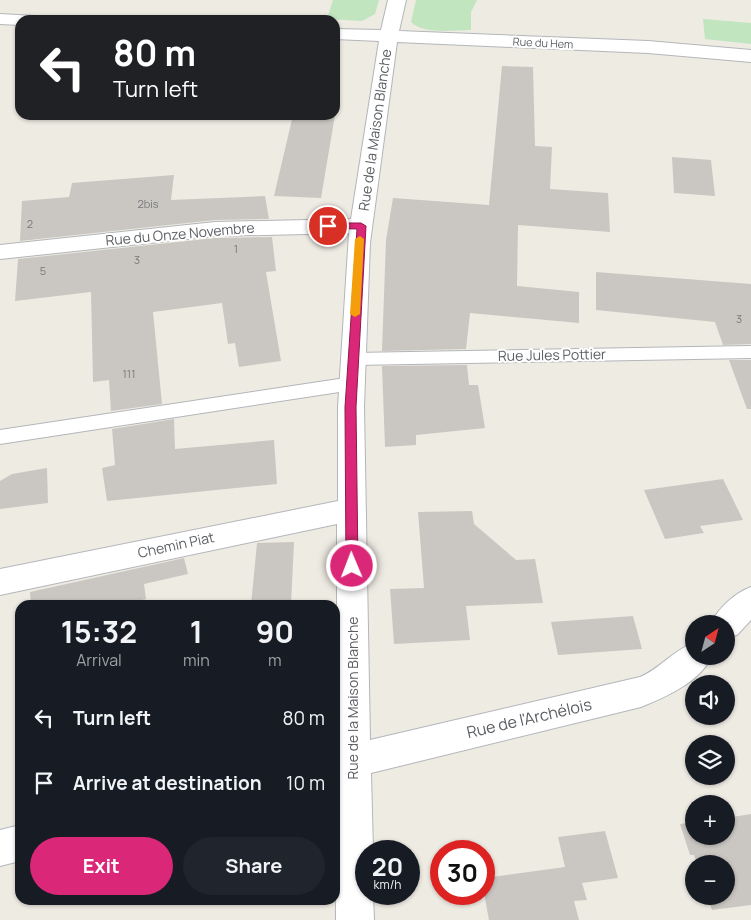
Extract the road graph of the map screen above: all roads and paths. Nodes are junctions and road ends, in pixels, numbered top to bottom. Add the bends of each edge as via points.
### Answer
1 (397, 0) edge
2 (0, 19) edge
3 (15, 20) edge
4 (340, 34) edge
5 (389, 36) junction
6 (751, 56) edge
7 (361, 226) junction
8 (0, 252) edge
9 (751, 352) edge
10 (352, 371) junction
11 (0, 437) edge
12 (352, 510) junction
13 (0, 582) edge
14 (751, 600) edge
15 (735, 616) edge
16 (685, 665) edge
17 (344, 763) edge
18 (15, 844) edge
19 (0, 848) edge
20 (355, 920) edge

1 - 5 street, Rue de la Maison Blanche
2 - 3 street
4 - 5 street, Rue du Hem
5 - 6 street, Rue du Hem via 648,47
5 - 7 street, Rue de la Maison Blanche
7 - 8 street, Rue du Onze Novembre via 215,229
7 - 10 street, Rue de la Maison Blanche
9 - 10 lane, Rue Jules Pottier
10 - 11 lane, Rue Jules Pottier
10 - 12 street, Rue de la Maison Blanche
12 - 13 street, Chemin Piat
12 - 17 street, Rue de la Maison Blanche via 354,679
14 - 15 street
16 - 17 street, Rue de l'Archélois via 661,684 641,692
17 - 20 street, Rue de la Maison Blanche
18 - 19 street

